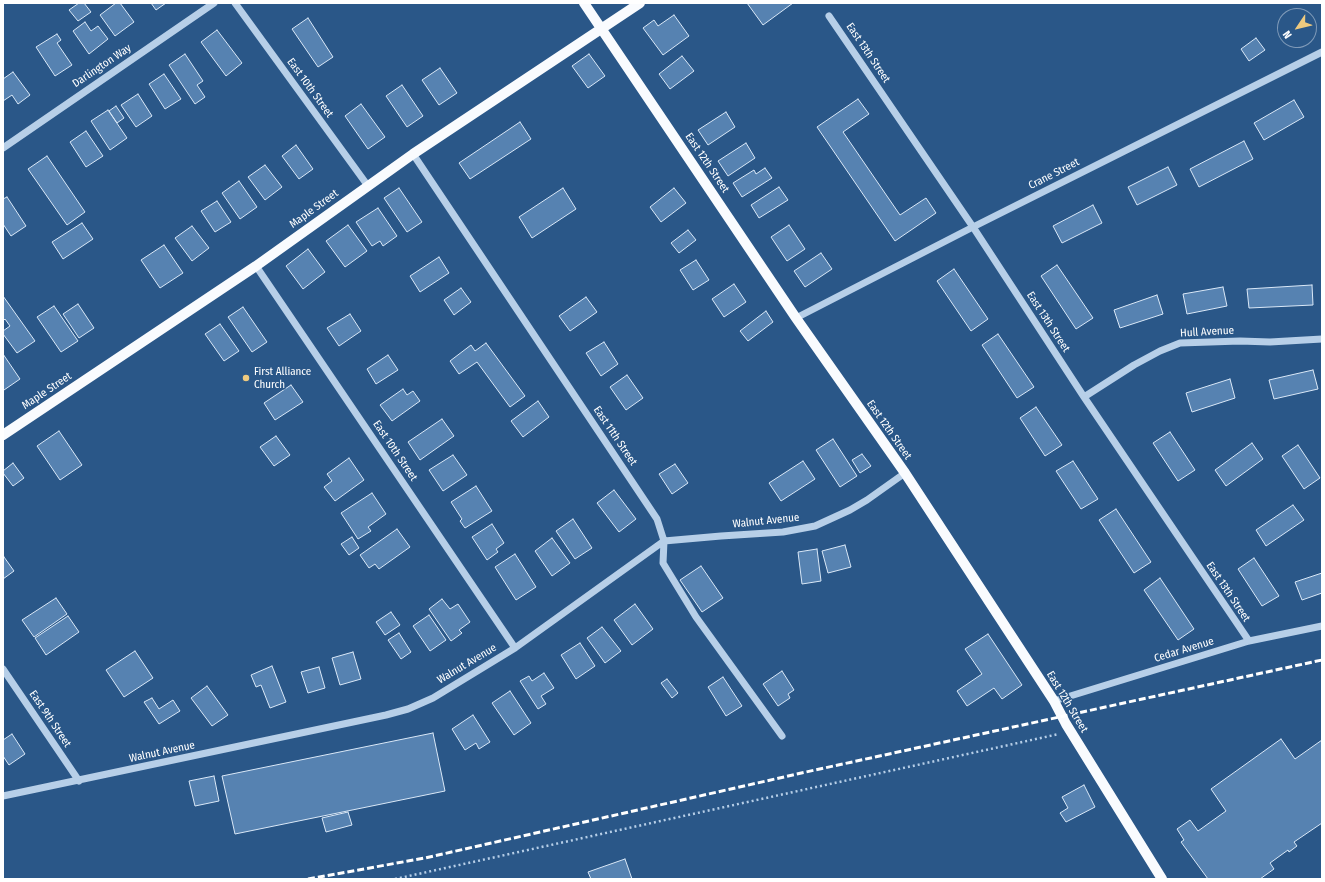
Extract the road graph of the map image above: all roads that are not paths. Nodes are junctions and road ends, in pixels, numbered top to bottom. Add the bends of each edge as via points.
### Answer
1 (214, 3) edge
2 (235, 3) edge
3 (584, 3) edge
4 (640, 3) edge
5 (829, 16) dead end
6 (602, 29) junction
7 (1322, 52) edge
8 (3, 148) edge
9 (413, 154) junction
10 (368, 186) junction
11 (973, 227) junction
12 (256, 266) junction
13 (796, 318) junction
14 (1322, 339) edge
15 (1084, 397) junction
16 (3, 435) edge
17 (905, 473) junction
18 (664, 541) junction
19 (1322, 626) edge
20 (1248, 641) junction
21 (515, 648) junction
22 (3, 669) edge
23 (1054, 701) junction
24 (782, 736) dead end
25 (80, 781) junction
26 (3, 796) edge
27 (1162, 879) edge

1 - 8 street, Darlington Way
2 - 10 street, East 10th Street
3 - 6 main road, East 12th Street
4 - 6 main road, Maple Street
5 - 11 street, East 13th Street
6 - 9 main road, Maple Street
6 - 13 main road, East 12th Street
7 - 11 street, Crane Street
9 - 10 main road, Maple Street
9 - 18 street, East 11th Street via 657,519
10 - 12 main road, Maple Street
11 - 13 street, Crane Street
11 - 15 street, East 13th Street
12 - 16 main road, Maple Street
12 - 21 street, East 10th Street
13 - 17 main road, East 12th Street
14 - 15 street, Hull Avenue via 1180,343 1134,365
15 - 20 street, East 13th Street
17 - 18 street, Walnut Avenue via 855,506 815,526 783,532
17 - 23 main road, East 12th Street
18 - 21 street, Walnut Avenue
18 - 24 street, East 11th Street via 663,563 696,617
19 - 20 street, Cedar Avenue
20 - 23 street, Cedar Avenue
21 - 25 street, Walnut Avenue via 432,698 408,709
22 - 25 street, East 9th Street
23 - 27 main road, East 12th Street
25 - 26 street, Walnut Avenue

